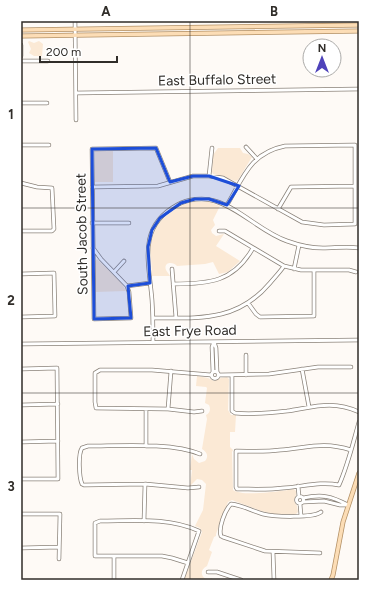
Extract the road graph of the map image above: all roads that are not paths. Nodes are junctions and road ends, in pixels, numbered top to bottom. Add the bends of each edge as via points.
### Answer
1 (75, 21) edge
2 (359, 25) edge
3 (75, 29) junction
4 (21, 30) edge
5 (359, 31) edge
6 (75, 35) junction
7 (21, 36) edge
8 (21, 45) edge
9 (21, 56) edge
10 (48, 60) dead end
11 (21, 61) edge
12 (359, 89) edge
13 (76, 93) junction
14 (21, 103) edge
15 (47, 103) dead end
16 (76, 120) dead end
17 (21, 145) edge
18 (49, 145) dead end
19 (246, 147) dead end
20 (212, 148) dead end
21 (257, 159) junction
22 (209, 176) junction
23 (170, 182) junction
24 (21, 183) edge
25 (238, 186) junction
26 (355, 186) junction
27 (92, 187) junction
28 (226, 205) junction
29 (278, 209) junction
30 (92, 223) junction
31 (129, 223) dead end
32 (21, 231) edge
33 (219, 231) dead end
34 (299, 245) junction
35 (359, 245) edge
36 (354, 247) junction
37 (93, 248) junction
38 (253, 248) junction
39 (359, 248) edge
40 (124, 261) dead end
41 (284, 266) junction
42 (172, 269) dead end
43 (294, 269) junction
44 (314, 270) junction
45 (114, 272) junction
46 (356, 272) dead end
47 (21, 274) edge
48 (150, 283) junction
49 (173, 284) junction
50 (127, 286) junction
51 (248, 302) junction
52 (21, 317) edge
53 (153, 318) junction
54 (176, 318) junction
55 (359, 340) edge
56 (153, 342) junction
57 (214, 342) junction
58 (21, 344) edge
59 (246, 355) dead end
60 (351, 367) dead end
61 (21, 369) edge
62 (302, 370) junction
63 (170, 371) junction
64 (212, 374) junction
65 (218, 374) junction
66 (246, 374) junction
67 (232, 375) junction
68 (58, 404) junction
69 (21, 405) edge
70 (309, 407) junction
71 (146, 409) junction
72 (168, 409) junction
73 (202, 411) dead end
74 (359, 412) edge
75 (359, 422) edge
76 (58, 441) junction
77 (21, 442) edge
78 (146, 446) junction
79 (351, 450) junction
80 (200, 454) dead end
81 (359, 473) edge
82 (21, 479) edge
83 (144, 484) junction
84 (298, 486) junction
85 (199, 487) dead end
86 (301, 500) junction
87 (348, 505) junction
88 (321, 512) dead end
89 (21, 514) edge
90 (300, 516) junction
91 (144, 521) junction
92 (59, 547) junction
93 (21, 548) edge
94 (273, 552) junction
95 (320, 553) dead end
96 (114, 556) junction
97 (59, 559) dead end
98 (188, 563) junction
99 (208, 572) dead end
100 (333, 575) junction
101 (114, 580) edge
102 (182, 580) edge
103 (241, 580) edge
104 (274, 580) edge
105 (331, 580) edge
106 (335, 580) edge

1 - 3 street
2 - 3 main road
3 - 4 main road
3 - 6 street
5 - 6 main road
6 - 7 main road
6 - 13 street
8 - 9 street
10 - 11 street
12 - 13 street, East Buffalo Street
13 - 16 street
14 - 15 street
17 - 18 street
19 - 21 street
20 - 22 street
21 - 25 street
21 - 26 street via 274,148 285,146 355,145
22 - 23 street via 193,176
22 - 25 street via 223,178
23 - 27 street via 158,186
23 - 27 street, South Jacob Street via 156,148 92,149
24 - 32 street via 52,188 54,230
25 - 28 street
25 - 29 street
26 - 29 street via 291,187
26 - 29 street via 356,224 324,225 302,222
27 - 30 street, South Jacob Street
28 - 34 street via 276,236
28 - 48 street via 216,201 195,199 170,209 160,218 152,230 148,247
30 - 31 street
30 - 37 street, South Jacob Street
33 - 38 street via 225,231
34 - 36 street via 321,248
34 - 43 street
35 - 36 street
36 - 39 street
37 - 45 street
37 - 50 street, South Jacob Street via 94,319 131,318
38 - 41 street
38 - 49 street via 246,260 222,278 200,284
40 - 45 street
41 - 43 street
41 - 51 street via 264,290
42 - 49 street
43 - 44 street
44 - 46 street
44 - 51 street via 314,316 260,317
45 - 50 street
47 - 52 street via 54,273 55,316
48 - 50 street
48 - 53 street
49 - 54 street
51 - 54 street via 239,308 211,317
53 - 54 street
53 - 56 street
55 - 57 street, East Frye Road
56 - 57 street, East Frye Road
56 - 58 street, East Frye Road
57 - 64 street
57 - 65 street
59 - 66 street
60 - 62 street via 318,367
61 - 68 street via 57,368
62 - 66 street
62 - 70 street
63 - 64 street
63 - 71 street via 97,371 96,408
63 - 72 street
64 - 65 street
64 - 65 street via 212,378
65 - 67 street
66 - 67 street
67 - 70 street via 232,411 235,413 267,413
68 - 69 street
68 - 76 street
70 - 74 street via 336,405
71 - 72 street
71 - 78 street
72 - 73 street
75 - 79 street
76 - 77 street
76 - 82 street via 58,478
78 - 80 street via 191,450
78 - 83 street via 88,446 82,448 80,453 80,480 84,485
79 - 84 street via 339,485 321,483
79 - 84 street via 326,444 269,451 236,451 237,489
81 - 87 main road
83 - 85 street
83 - 91 street
84 - 86 street
86 - 87 street
86 - 87 street via 322,495
86 - 90 street
87 - 100 main road
88 - 90 street via 316,516
89 - 92 street via 60,514
90 - 94 street via 269,515 231,504 228,507 220,533 223,537
91 - 96 street via 95,523 95,556
91 - 98 street via 172,523 199,531
92 - 93 street
92 - 97 street
94 - 95 street
94 - 104 street
96 - 98 street via 162,556
96 - 101 street
98 - 102 street
99 - 103 street via 217,572
100 - 105 main road
100 - 106 main road

